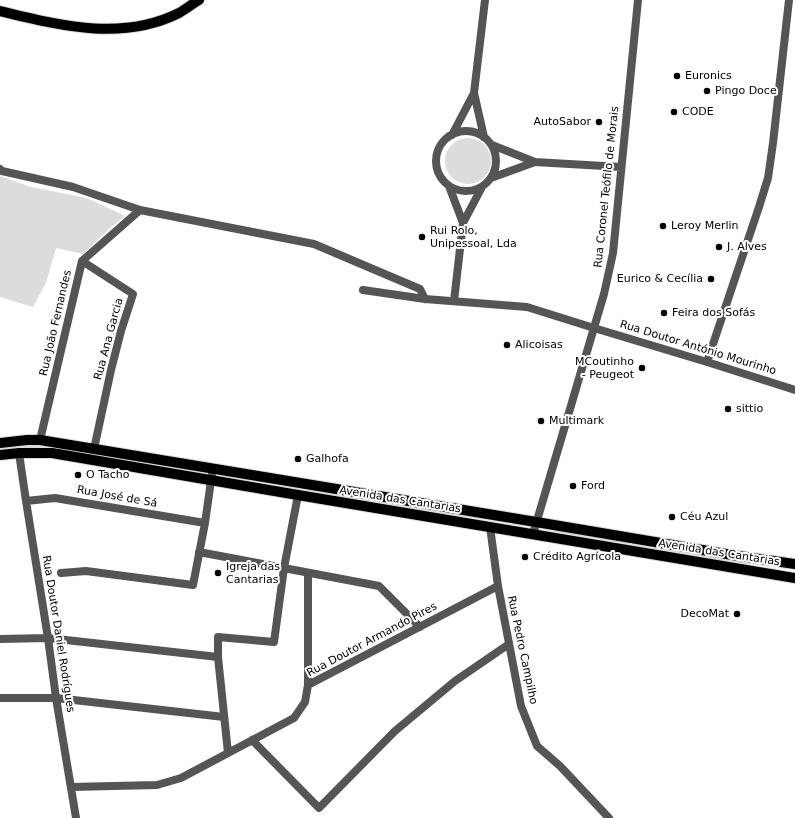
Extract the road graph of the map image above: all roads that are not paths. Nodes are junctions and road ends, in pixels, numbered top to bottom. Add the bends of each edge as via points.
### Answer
1 (191, 0) edge
2 (199, 0) edge
3 (485, 0) edge
4 (638, 0) edge
5 (789, 0) edge
6 (0, 5) edge
7 (0, 11) edge
8 (474, 93) junction
9 (452, 135) junction
10 (484, 136) junction
11 (492, 145) junction
12 (535, 162) junction
13 (621, 167) junction
14 (0, 169) edge
15 (491, 178) junction
16 (449, 186) junction
17 (482, 186) junction
18 (140, 210) junction
19 (463, 223) junction
20 (82, 261) junction
21 (363, 290) dead end
22 (425, 299) junction
23 (454, 301) junction
24 (594, 328) junction
25 (707, 362) junction
26 (795, 390) edge
27 (40, 440) junction
28 (0, 443) edge
29 (94, 449) junction
30 (19, 453) junction
31 (0, 455) edge
32 (214, 469) junction
33 (211, 480) junction
34 (298, 495) junction
35 (26, 501) junction
36 (536, 522) junction
37 (204, 523) junction
38 (469, 524) junction
39 (490, 527) junction
40 (533, 534) junction
41 (199, 552) junction
42 (795, 564) edge
43 (284, 568) junction
44 (61, 573) dead end
45 (308, 573) junction
46 (795, 578) edge
47 (498, 586) junction
48 (420, 627) junction
49 (48, 638) junction
50 (0, 639) edge
51 (509, 644) junction
52 (218, 657) junction
53 (308, 685) junction
54 (0, 698) edge
55 (56, 698) junction
56 (224, 717) junction
57 (252, 740) junction
58 (228, 753) junction
59 (71, 787) junction
60 (76, 818) edge
61 (609, 818) edge

1 - 6 main road via 152,18 134,22 96,24
2 - 7 main road via 167,18 119,29 68,25
3 - 8 street
4 - 13 street, Rua Coronel Teófilo de Morais
5 - 25 street via 768,178
8 - 9 street
8 - 10 street
9 - 10 street via 469,131
9 - 16 street via 438,150 436,160 442,179
10 - 11 street
11 - 12 street
11 - 15 street via 496,162
12 - 13 street
12 - 15 street
13 - 24 street, Rua Coronel Teófilo de Morais via 613,253
14 - 18 street via 73,187
15 - 17 street
16 - 17 street via 466,191
16 - 19 street
17 - 19 street
18 - 20 street, Rua João Fernandes
18 - 22 street via 314,244 420,288
19 - 23 street
20 - 27 street, Rua João Fernandes
20 - 29 street, Rua Ana Garcia via 133,294 114,357
21 - 22 street, Rua Doutor António Mourinho
22 - 23 street, Rua Doutor António Mourinho
23 - 24 street, Rua Doutor António Mourinho via 527,307
24 - 25 street, Rua Doutor António Mourinho
24 - 36 street, Rua Coronel Teófilo de Morais
25 - 26 street, Rua Doutor António Mourinho
27 - 28 main road, Avenida das Cantarias
27 - 29 main road, Avenida das Cantarias
29 - 32 main road, Avenida das Cantarias
30 - 31 main road, Avenida das Cantarias
30 - 33 main road, Avenida das Cantarias via 52,453
30 - 35 street, Rua Doutor Daniel Rodrígues
32 - 33 street
32 - 36 main road, Avenida das Cantarias
33 - 34 main road, Avenida das Cantarias
33 - 37 street
34 - 38 main road, Avenida das Cantarias
34 - 43 street
35 - 37 street, Rua José de Sá via 55,498
35 - 49 street, Rua Doutor Daniel Rodrígues
36 - 38 main road via 528,527 488,522
36 - 40 street, Rua Coronel Teófilo de Morais
36 - 42 main road, Avenida das Cantarias via 732,556
37 - 41 street
38 - 39 main road, Avenida das Cantarias
39 - 40 main road, Avenida das Cantarias
39 - 47 street, Rua Pedro Campilho
40 - 46 main road, Avenida das Cantarias
41 - 43 street
41 - 44 street via 193,585 86,571
43 - 45 street
43 - 52 street via 274,642 218,637
45 - 48 street via 379,586
45 - 53 street
47 - 48 street, Rua Doutor Armando Pires
47 - 51 street, Rua Pedro Campilho
48 - 53 street, Rua Doutor Armando Pires
49 - 50 street
49 - 52 street
49 - 55 street, Rua Doutor Daniel Rodrígues
51 - 57 street via 455,681 395,731 318,808
51 - 61 street, Rua Pedro Campilho via 521,706 537,746 560,766
52 - 56 street
53 - 57 street, Rua Doutor Armando Pires via 305,702 294,718
54 - 55 street
55 - 56 street
55 - 59 street, Rua Doutor Daniel Rodrígues
56 - 58 street
57 - 58 street, Rua Doutor Armando Pires
58 - 59 street, Rua Doutor Armando Pires via 180,778 156,785
59 - 60 street, Rua Doutor Daniel Rodrígues

